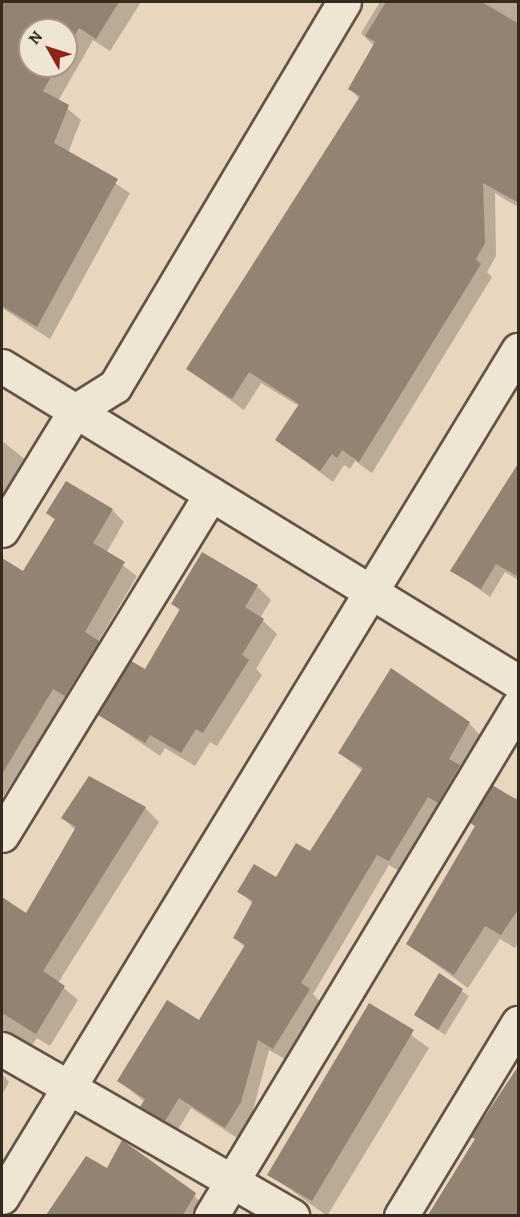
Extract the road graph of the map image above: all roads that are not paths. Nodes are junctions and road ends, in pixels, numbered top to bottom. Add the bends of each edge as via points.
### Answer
1 (344, 2) edge
2 (519, 350) edge
3 (2, 366) edge
4 (75, 411) junction
5 (211, 494) junction
6 (2, 530) edge
7 (370, 592) junction
8 (519, 682) edge
9 (519, 706) edge
10 (2, 835) edge
11 (519, 1023) edge
12 (2, 1049) edge
13 (67, 1086) junction
14 (233, 1179) junction
15 (2, 1197) edge
16 (212, 1215) edge
17 (292, 1215) edge
18 (401, 1215) edge

1 - 4 street via 115,386
2 - 7 street
3 - 4 street
4 - 5 street
4 - 6 street
5 - 7 street
5 - 10 street
7 - 8 street
7 - 13 street
9 - 14 street
11 - 18 street
12 - 13 street
13 - 14 street
13 - 15 street
14 - 16 street
14 - 17 street

